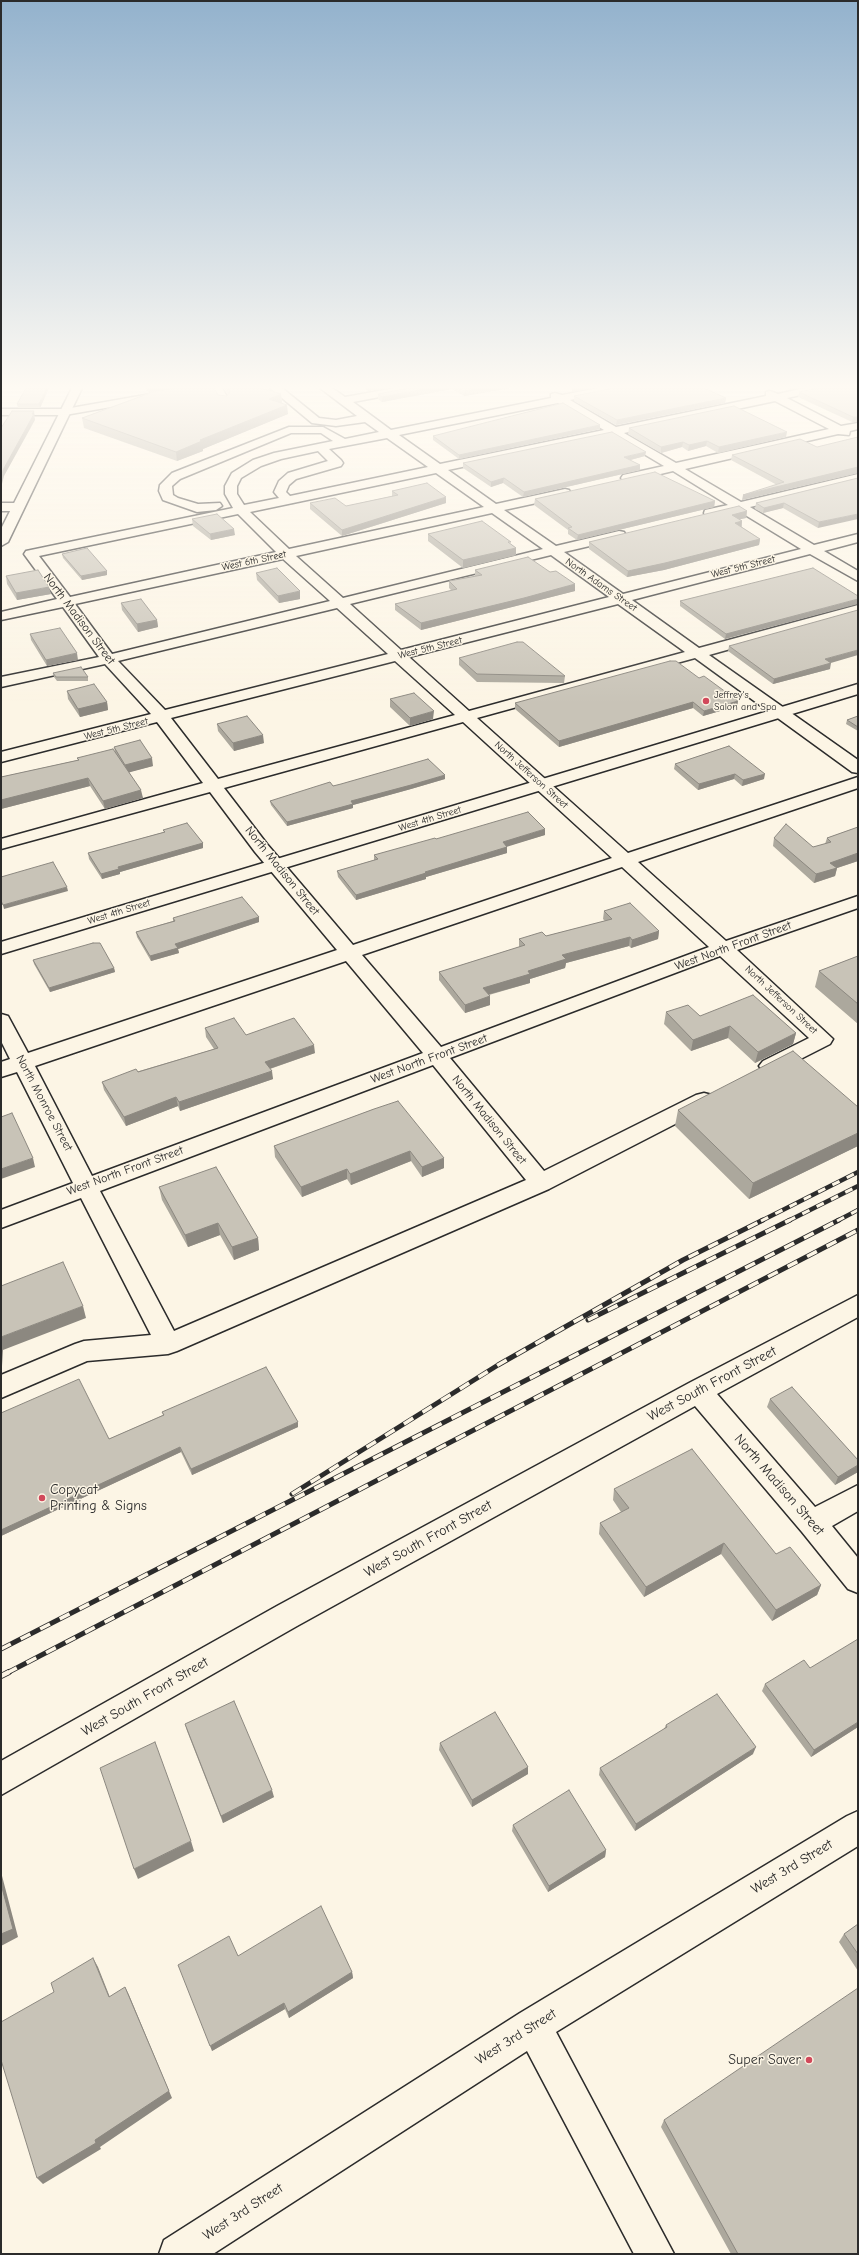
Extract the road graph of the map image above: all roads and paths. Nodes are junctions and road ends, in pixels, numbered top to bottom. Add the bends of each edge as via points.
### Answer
1 (25, 493) edge
2 (166, 493) edge
3 (231, 493) edge
4 (281, 493) edge
5 (319, 493) edge
6 (472, 493) edge
7 (563, 493) edge
8 (718, 493) edge
9 (794, 493) edge
10 (287, 500) junction
11 (740, 506) junction
12 (1, 507) edge
13 (18, 507) junction
14 (238, 507) junction
15 (494, 509) junction
16 (693, 517) edge
17 (631, 532) edge
18 (858, 538) edge
19 (1, 542) edge
20 (813, 550) junction
21 (553, 551) junction
22 (286, 554) junction
23 (858, 577) edge
24 (620, 599) junction
25 (66, 602) junction
26 (340, 603) junction
27 (858, 609) edge
28 (1, 616) edge
29 (695, 652) junction
30 (399, 656) junction
31 (108, 659) junction
32 (1, 682) edge
33 (858, 689) edge
34 (780, 713) junction
35 (466, 716) junction
36 (162, 717) junction
37 (1, 758) edge
38 (858, 768) edge
39 (858, 782) edge
40 (216, 785) junction
41 (542, 785) junction
42 (1, 844) edge
43 (626, 860) junction
44 (275, 865) junction
45 (858, 902) edge
46 (1, 948) edge
47 (724, 948) junction
48 (349, 953) junction
49 (1, 1021) edge
50 (437, 1056) junction
51 (23, 1064) junction
52 (1, 1070) edge
53 (752, 1075) edge
54 (724, 1089) edge
55 (541, 1183) junction
56 (87, 1185) junction
57 (1, 1219) edge
58 (858, 1305) edge
59 (168, 1344) junction
60 (1, 1387) edge
61 (698, 1391) junction
62 (858, 1497) edge
63 (812, 1523) junction
64 (858, 1580) edge
65 (1, 1779) edge
66 (858, 1827) edge
67 (533, 2026) junction
68 (178, 2254) edge
69 (654, 2254) edge

1 - 13 street
2 - 14 street via 174,502 197,508
3 - 14 street
4 - 10 street
5 - 10 street
6 - 15 street, North Adams Street
7 - 15 street, West 6th Street
8 - 11 street
9 - 11 street
10 - 14 street
11 - 16 street
11 - 20 street
12 - 13 street
13 - 19 street
14 - 22 street, North Jefferson Street
14 - 25 street, North Madison Street via 31,554
15 - 21 street, North Adams Street
15 - 22 street, West 6th Street
17 - 21 street
18 - 20 street, West 5th Street
20 - 23 street
20 - 24 street, West 5th Street
21 - 24 street, North Adams Street
21 - 26 street
22 - 25 street, West 6th Street
22 - 26 street, North Jefferson Street
24 - 29 street, North Adams Street
24 - 30 street, West 5th Street
25 - 28 street, West 6th Street
25 - 31 street, North Madison Street
26 - 30 street, North Jefferson Street
26 - 31 street
27 - 29 street
29 - 34 street, North Adams Street
29 - 35 street
30 - 35 street, North Jefferson Street
30 - 36 street, West 5th Street
31 - 32 street
31 - 36 street, North Madison Street
33 - 34 street, West 4th Street
34 - 38 street, North Adams Street
34 - 41 street, West 4th Street
35 - 40 street
35 - 41 street, North Jefferson Street
36 - 37 street, West 5th Street
36 - 40 street, North Madison Street
39 - 43 street
40 - 42 street
40 - 44 street, North Madison Street
41 - 43 street, North Jefferson Street
41 - 44 street, West 4th Street
43 - 47 street, North Jefferson Street
43 - 48 street
44 - 46 street, West 4th Street
44 - 48 street, North Madison Street
45 - 47 street, West North Front Street
47 - 50 street, West North Front Street
47 - 53 street, North Jefferson Street via 822,1039
48 - 50 street, North Madison Street
48 - 51 street
49 - 51 street, North Monroe Street
50 - 55 street, North Madison Street
50 - 56 street, West North Front Street
51 - 52 street
51 - 56 street, North Monroe Street
54 - 55 street
55 - 59 street
56 - 57 street, West North Front Street
56 - 59 street, North Monroe Street
58 - 61 street, West South Front Street
59 - 60 street via 84,1351
61 - 63 street, North Madison Street
61 - 65 street, West South Front Street via 287,1616
62 - 63 street
63 - 64 street, North Madison Street
66 - 67 street, West 3rd Street
67 - 68 street, West 3rd Street
67 - 69 street

